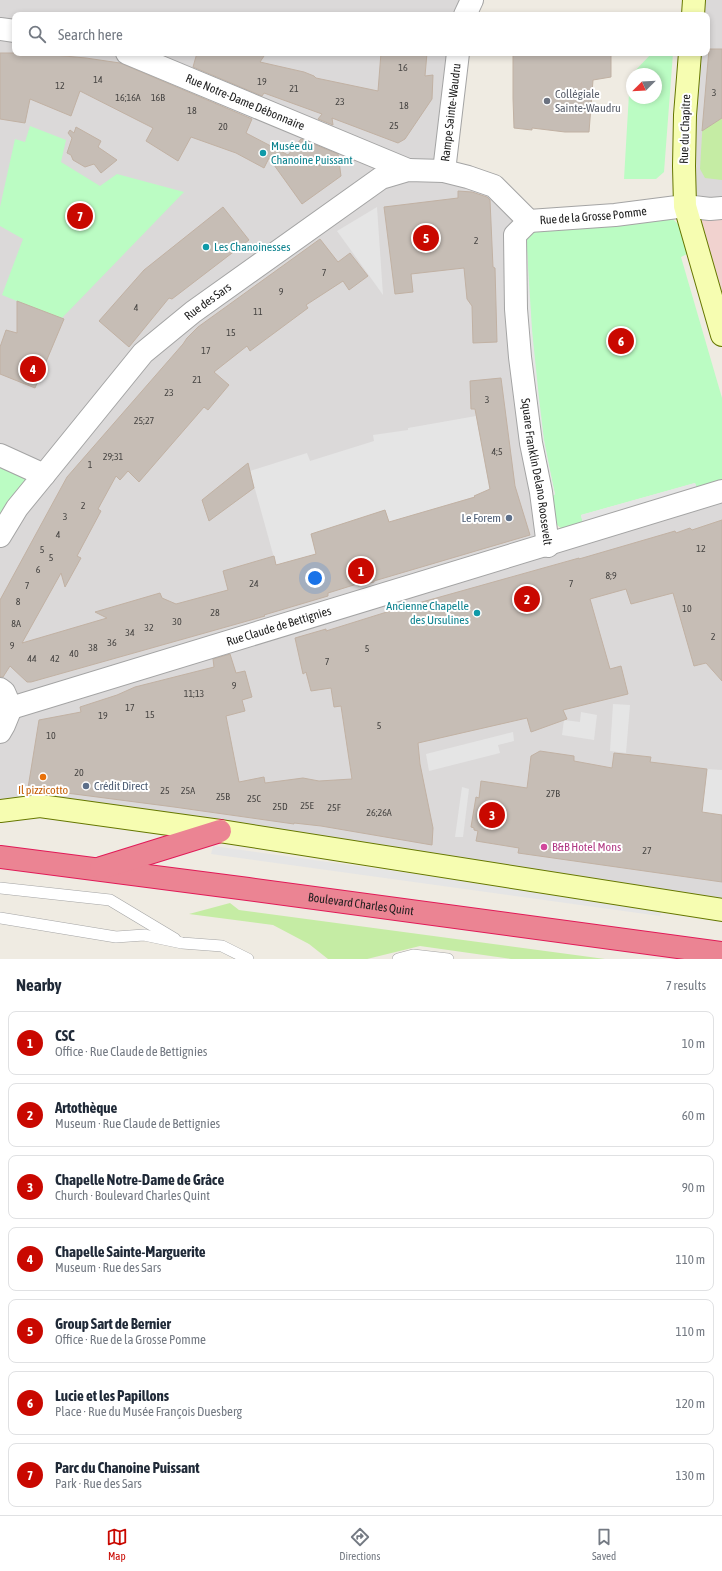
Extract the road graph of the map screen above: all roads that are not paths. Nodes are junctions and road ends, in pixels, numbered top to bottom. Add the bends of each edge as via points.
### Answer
1 (472, 0) edge
2 (694, 0) edge
3 (466, 12) edge
4 (693, 12) edge
5 (0, 29) edge
6 (12, 31) edge
7 (134, 56) edge
8 (458, 56) edge
9 (690, 56) edge
10 (408, 170) junction
11 (444, 172) junction
12 (685, 206) junction
13 (722, 208) edge
14 (529, 221) junction
15 (722, 335) edge
16 (0, 455) edge
17 (44, 475) junction
18 (722, 491) edge
19 (0, 536) edge
20 (548, 546) junction
21 (0, 689) edge
22 (11, 708) junction
23 (0, 732) edge
24 (0, 810) edge
25 (220, 831) junction
26 (0, 857) edge
27 (94, 870) junction
28 (0, 888) edge
29 (719, 910) edge
30 (0, 918) edge
31 (182, 943) junction
32 (722, 953) edge
33 (248, 959) edge
34 (398, 959) edge
35 (448, 959) edge

1 - 3 street
2 - 4 street
5 - 6 street
7 - 10 street, Rue Notre-Dame Débonnaire
8 - 11 street, Rampe Sainte-Waudru
9 - 12 street, Rue du Chapitre via 685,115
10 - 11 street, Rue de la Grosse Pomme
10 - 17 street, Rue des Sars via 381,178 193,312 143,352
11 - 14 street, Rue de la Grosse Pomme via 494,186
12 - 13 street, Rue de la Grosse Pomme
12 - 14 street, Rue de la Grosse Pomme
12 - 15 street, Rue du Chapitre
14 - 20 street, Square Franklin Delano Roosevelt via 515,235 516,309 525,400
16 - 17 street
17 - 19 street, Rue des Sars
18 - 20 street, Square Franklin Delano Roosevelt
20 - 22 street, Rue Claude de Bettignies
21 - 22 street
22 - 23 street
24 - 25 street via 40,806
25 - 27 highway
25 - 29 street
26 - 27 highway, Boulevard Charles Quint
27 - 32 highway, Boulevard Charles Quint via 248,888
28 - 31 lane via 110,900
30 - 31 lane via 116,937 144,935
31 - 33 lane via 222,946
34 - 35 lane via 413,955

